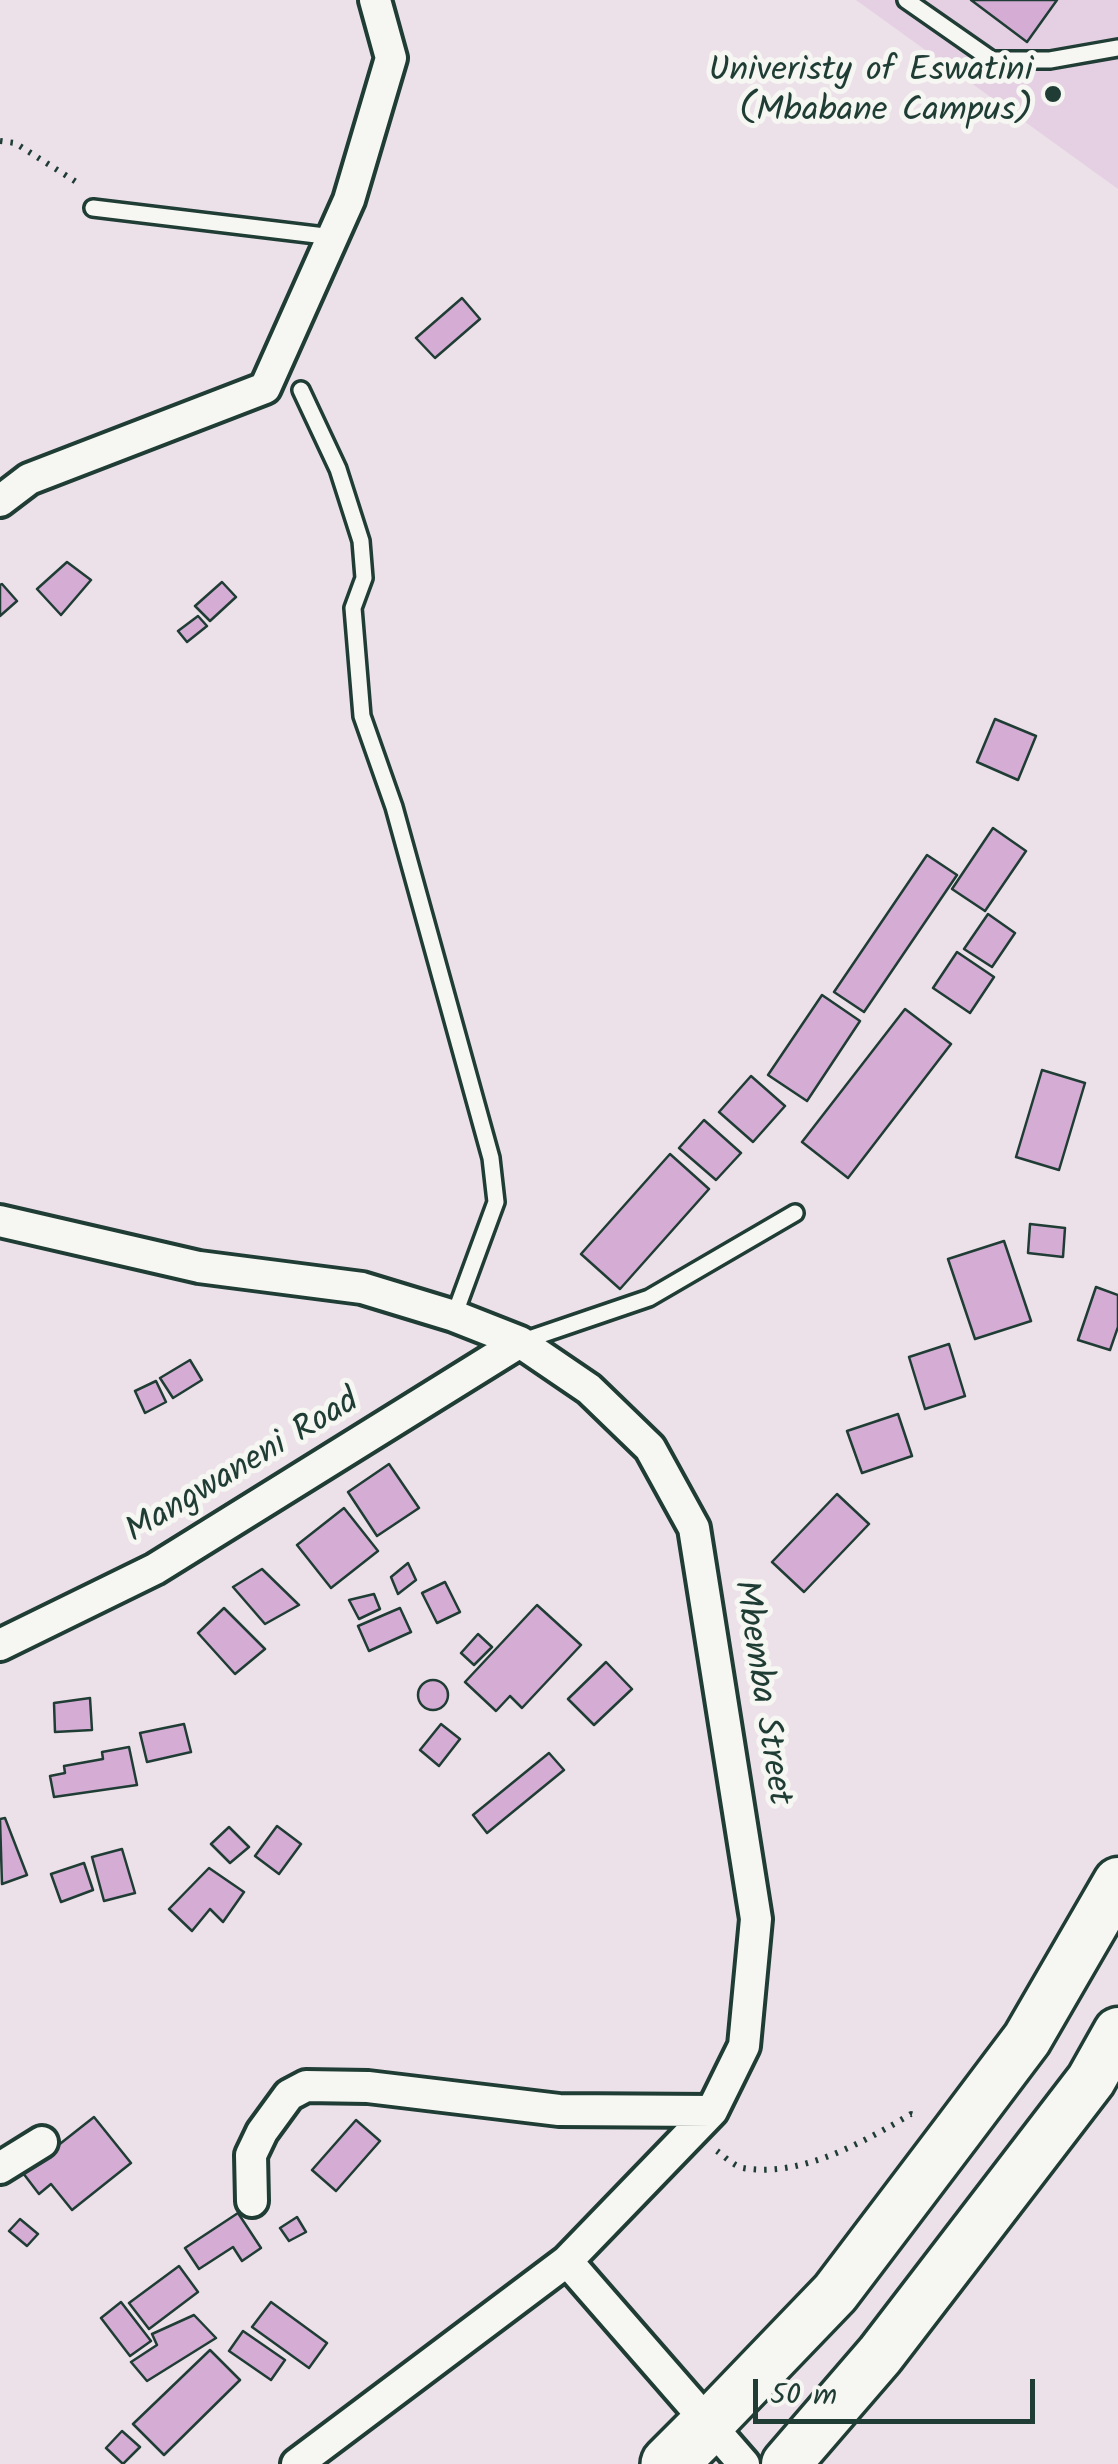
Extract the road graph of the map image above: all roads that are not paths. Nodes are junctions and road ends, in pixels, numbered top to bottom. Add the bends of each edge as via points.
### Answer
1 (374, 0) edge
2 (906, 0) edge
3 (1118, 48) edge
4 (92, 208) dead end
5 (333, 238) junction
6 (302, 390) dead end
7 (0, 501) edge
8 (795, 1214) dead end
9 (0, 1221) edge
10 (454, 1316) junction
11 (520, 1342) junction
12 (0, 1646) edge
13 (1118, 1882) edge
14 (1118, 2032) edge
15 (703, 2120) junction
16 (42, 2142) dead end
17 (0, 2168) edge
18 (252, 2201) dead end
19 (567, 2261) junction
20 (726, 2444) edge
21 (296, 2464) edge
22 (669, 2464) edge
23 (786, 2464) edge

1 - 5 street via 391,58
2 - 3 lane via 992,60 1050,60
4 - 5 lane
5 - 7 street via 265,388 29,479
6 - 10 lane via 361,541 364,578 353,608 362,716 394,807 492,1158 496,1202
8 - 11 lane via 649,1298
9 - 10 street, Mbemba Street via 199,1267 362,1288
10 - 11 street, Mbemba Street
11 - 12 street, Mangwaneni Road via 156,1569
11 - 15 street, Mbemba Street via 588,1389 650,1448 694,1528 756,1919 744,2046
13 - 20 main road via 1027,2039
14 - 23 main road via 1091,2080 880,2355
15 - 18 street via 306,2086 289,2095 251,2155
15 - 19 street, Mbemba Street
16 - 17 street
19 - 20 street
19 - 21 street, Mbemba Street
20 - 22 highway

